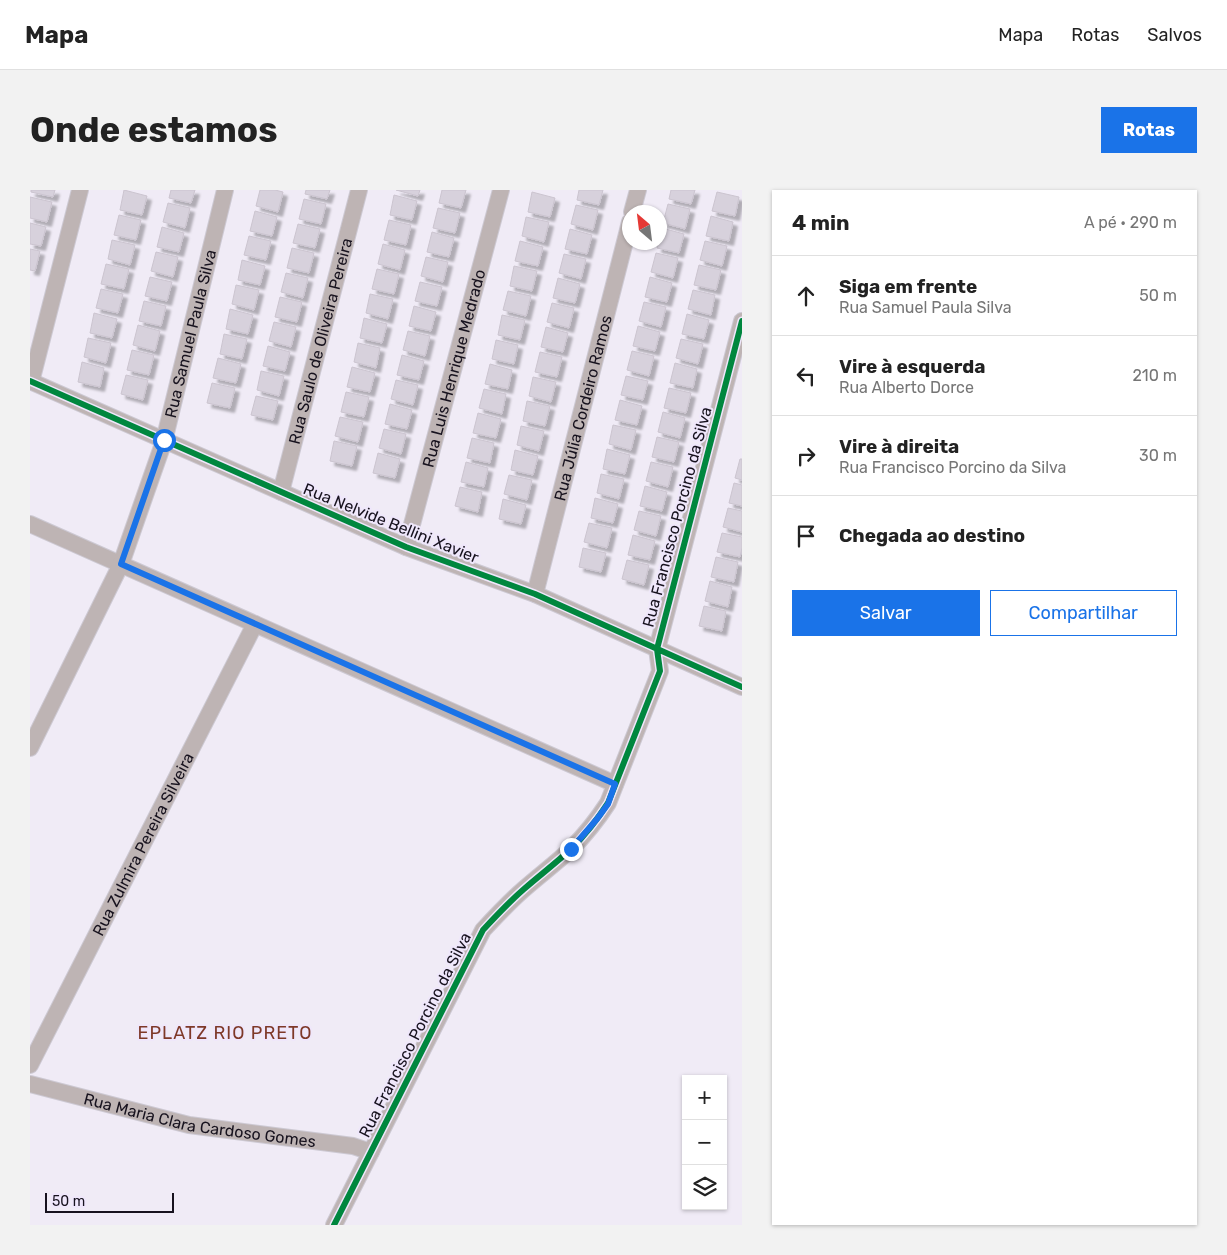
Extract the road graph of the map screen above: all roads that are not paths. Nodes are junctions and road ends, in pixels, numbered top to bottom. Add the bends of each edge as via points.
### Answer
1 (80, 190) edge
2 (225, 190) edge
3 (359, 190) edge
4 (501, 190) edge
5 (638, 190) edge
6 (634, 205) edge
7 (623, 250) edge
8 (742, 321) edge
9 (30, 381) edge
10 (164, 440) junction
11 (281, 492) junction
12 (30, 524) edge
13 (406, 548) junction
14 (121, 564) junction
15 (535, 594) junction
16 (255, 624) junction
17 (657, 649) junction
18 (742, 687) edge
19 (30, 748) edge
20 (615, 784) junction
21 (30, 1065) edge
22 (30, 1084) edge
23 (371, 1152) junction
24 (334, 1225) edge

1 - 9 street
2 - 10 street, Rua Samuel Paula Silva
3 - 11 street, Rua Saulo de Oliveira Pereira
4 - 13 street, Rua Luis Henrique Medrado
5 - 6 street
7 - 15 street, Rua Júlia Cordeiro Ramos
8 - 17 street, Rua Francisco Porcino da Silva
9 - 10 street, Rua Nelvide Bellini Xavier
10 - 11 street, Rua Nelvide Bellini Xavier
10 - 14 street, Rua Samuel Paula Silva
11 - 13 street, Rua Nelvide Bellini Xavier
12 - 14 street
13 - 15 street, Rua Nelvide Bellini Xavier
14 - 16 street
14 - 19 street, Rua Samuel Paula Silva
15 - 17 street, Rua Nelvide Bellini Xavier
16 - 20 street
16 - 21 street, Rua Zulmira Pereira Silveira
17 - 18 street, Rua Nelvide Bellini Xavier
17 - 20 street, Rua Francisco Porcino da Silva via 660,671
20 - 23 street, Rua Francisco Porcino da Silva via 608,804 586,834 482,930
22 - 23 street, Rua Maria Clara Cardoso Gomes via 189,1125 354,1146
23 - 24 street, Rua Francisco Porcino da Silva

